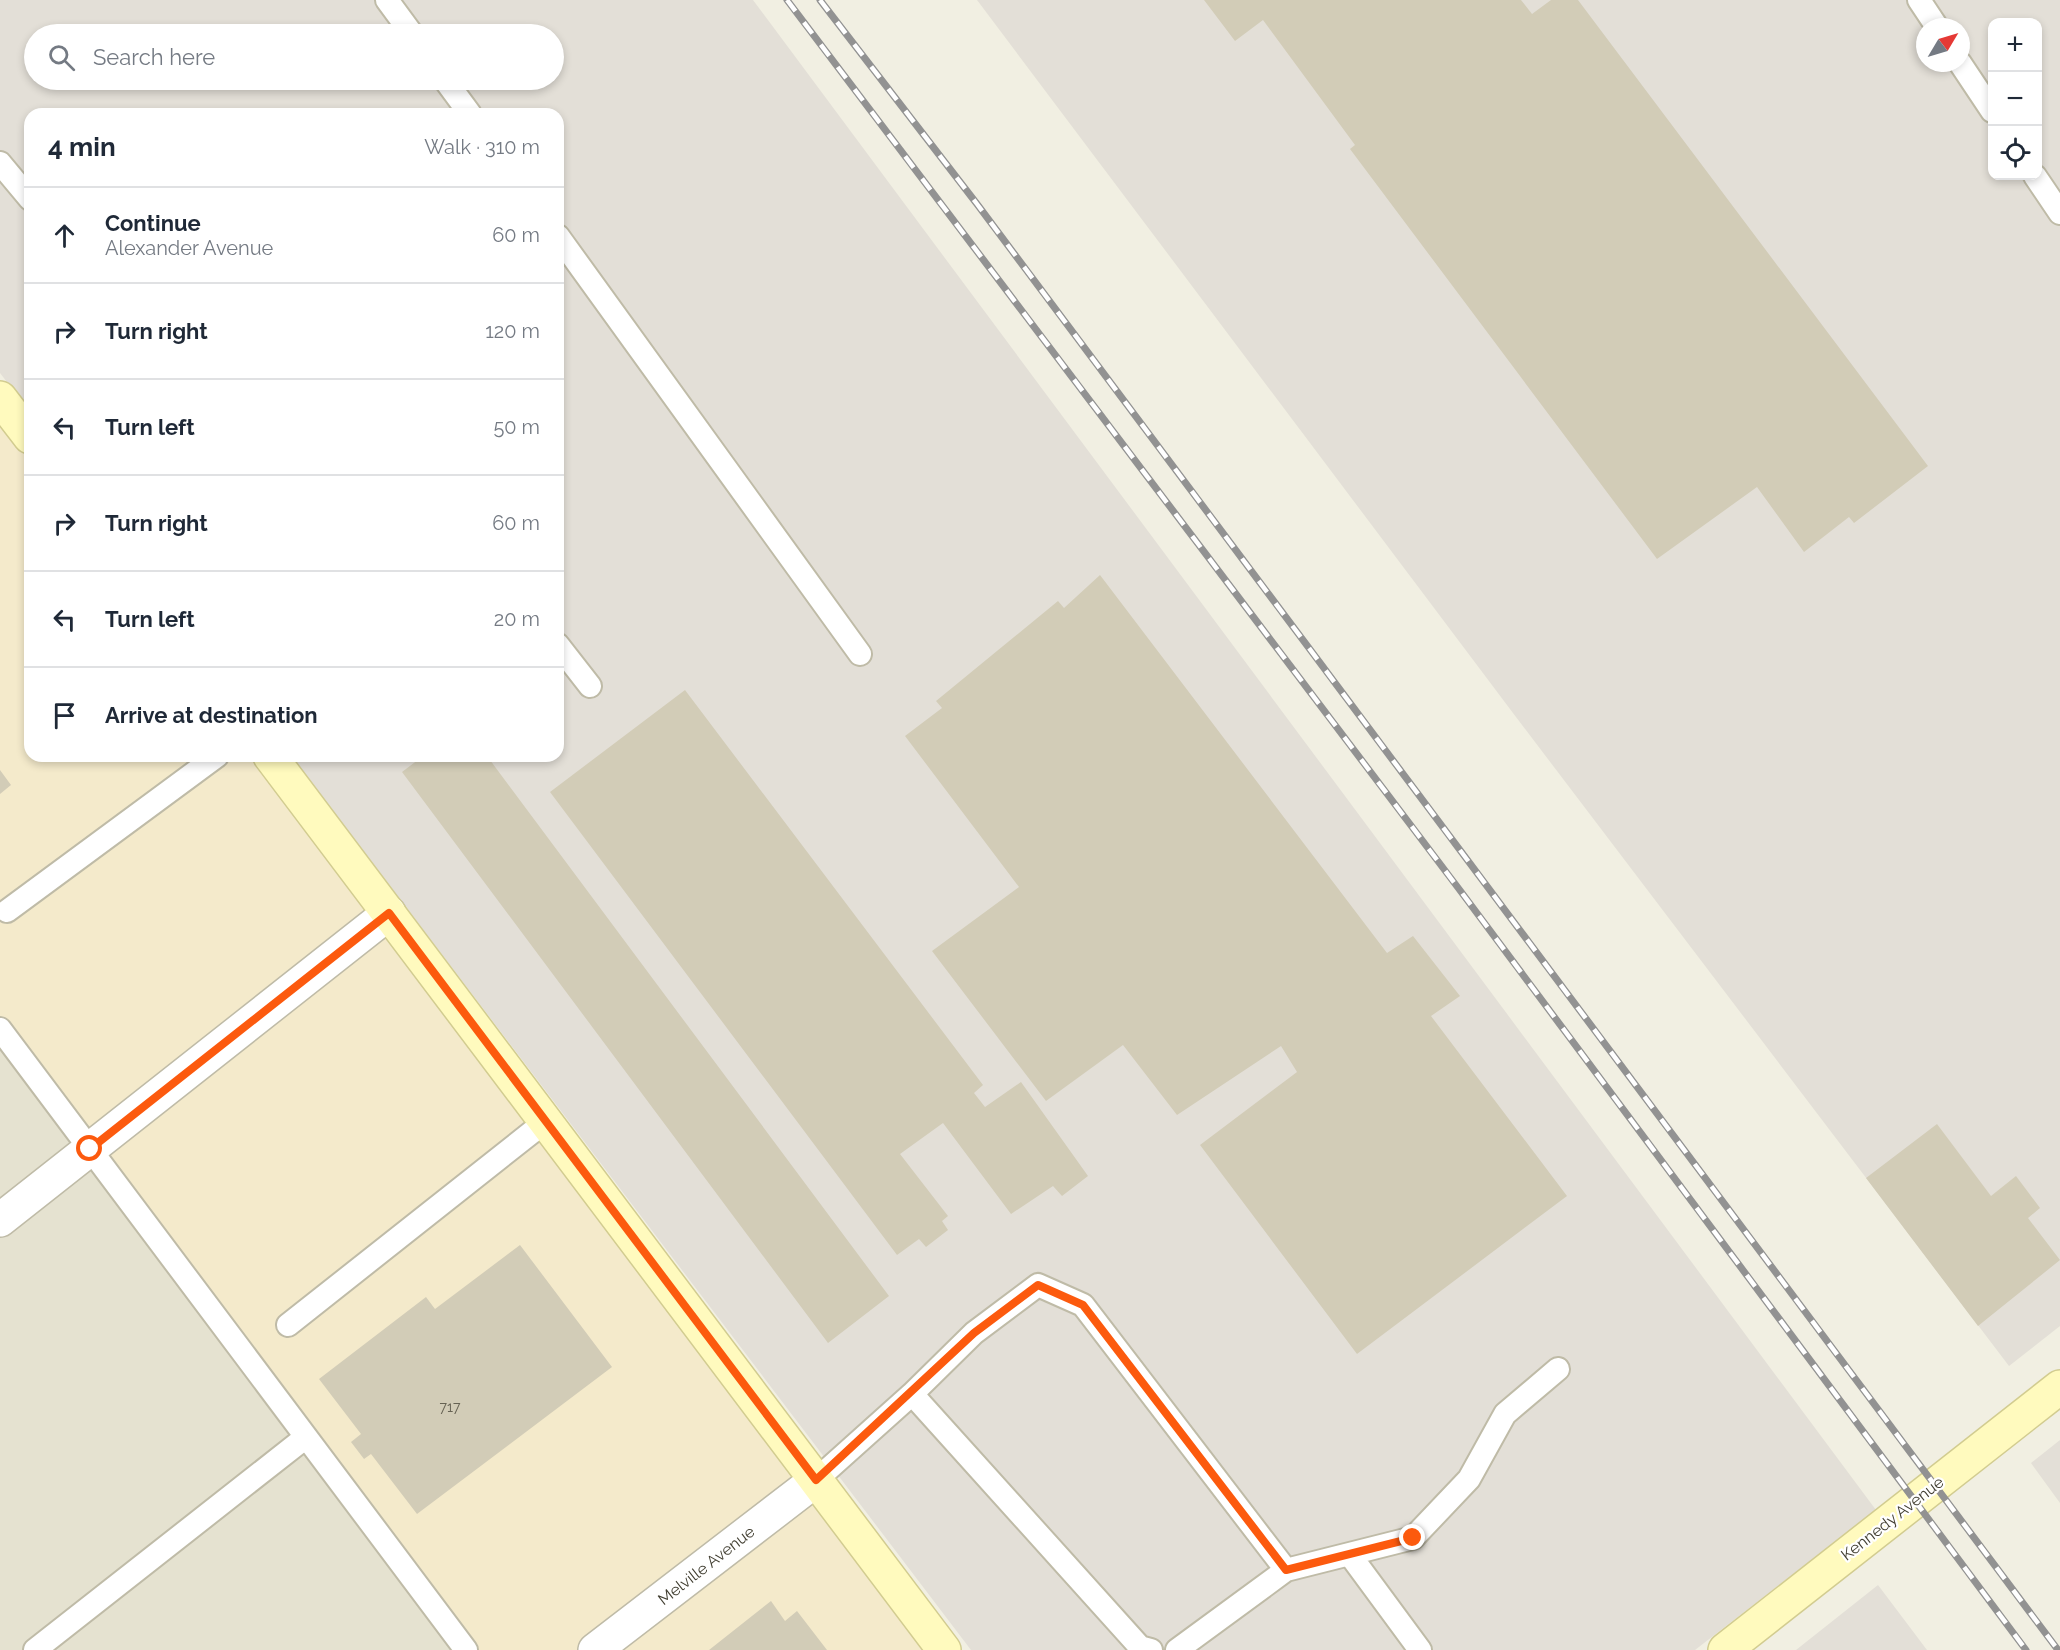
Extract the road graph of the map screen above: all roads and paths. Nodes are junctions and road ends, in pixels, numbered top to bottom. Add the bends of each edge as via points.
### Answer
1 (387, 0) edge
2 (1919, 0) edge
3 (1931, 18) edge
4 (405, 24) edge
5 (1966, 72) edge
6 (452, 90) edge
7 (1988, 105) edge
8 (466, 108) edge
9 (0, 163) edge
10 (2038, 180) edge
11 (24, 192) edge
12 (2060, 213) edge
13 (564, 244) edge
14 (0, 398) edge
15 (24, 429) edge
16 (564, 653) edge
17 (860, 654) dead end
18 (590, 686) dead end
19 (209, 762) edge
20 (275, 762) edge
21 (7, 911) dead end
22 (389, 913) junction
23 (0, 1029) edge
24 (546, 1121) junction
25 (90, 1149) junction
26 (0, 1220) edge
27 (288, 1325) dead end
28 (1558, 1369) dead end
29 (2060, 1387) edge
30 (912, 1394) junction
31 (306, 1437) junction
32 (816, 1480) junction
33 (1350, 1555) junction
34 (1286, 1570) junction
35 (34, 1650) edge
36 (466, 1650) edge
37 (596, 1650) edge
38 (944, 1650) edge
39 (1151, 1650) edge
40 (1177, 1650) edge
41 (1420, 1650) edge
42 (1725, 1650) edge

1 - 4 lane
2 - 3 lane
5 - 7 lane
6 - 8 lane
9 - 11 lane
10 - 12 lane
13 - 17 lane
14 - 15 main road
16 - 18 lane
19 - 21 lane
20 - 22 main road
22 - 24 main road
22 - 25 street
23 - 25 lane
24 - 27 lane
24 - 32 main road
25 - 26 street
25 - 31 lane
28 - 33 lane via 1505,1414 1469,1479 1413,1538
29 - 42 main road, Kennedy Avenue
30 - 32 lane
30 - 34 lane via 974,1333 1038,1285 1083,1305
30 - 39 lane via 1140,1647
31 - 35 lane
31 - 36 lane
32 - 37 street, Melville Avenue
32 - 38 main road
33 - 34 lane
33 - 41 lane
34 - 40 lane

